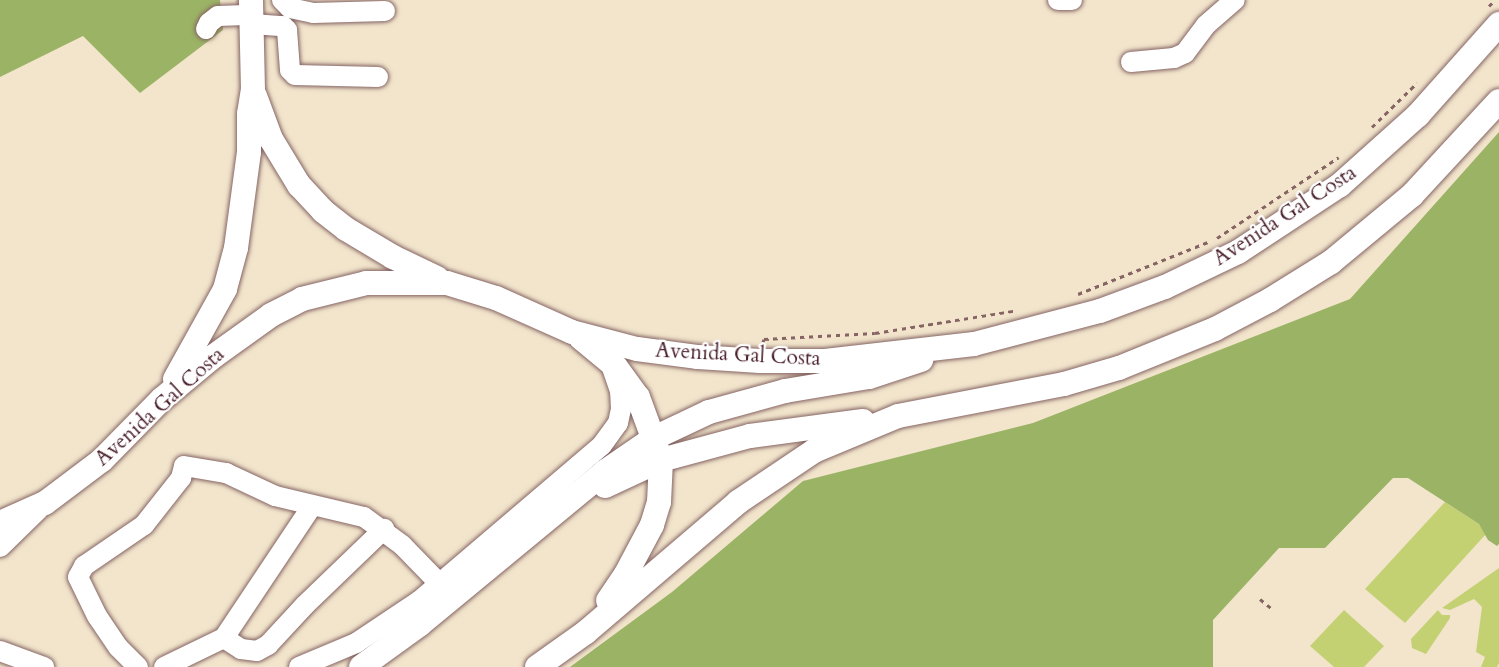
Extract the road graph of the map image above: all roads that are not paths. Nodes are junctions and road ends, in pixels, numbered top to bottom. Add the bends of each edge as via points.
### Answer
1 (282, 0) edge
2 (1058, 0) edge
3 (1072, 0) edge
4 (1235, 0) edge
5 (385, 11) dead end
6 (252, 13) edge
7 (1499, 24) edge
8 (206, 29) dead end
9 (1131, 62) dead end
10 (378, 77) dead end
11 (253, 90) junction
12 (1499, 102) edge
13 (447, 283) junction
14 (572, 332) junction
15 (974, 344) junction
16 (608, 359) junction
17 (162, 399) junction
18 (898, 416) junction
19 (657, 449) junction
20 (45, 503) junction
21 (312, 506) junction
22 (0, 524) edge
23 (384, 530) junction
24 (0, 534) edge
25 (0, 547) edge
26 (439, 583) junction
27 (586, 632) junction
28 (224, 638) junction
29 (0, 651) edge
30 (361, 664) edge
31 (44, 667) edge
32 (138, 667) edge
33 (164, 667) edge
34 (299, 667) edge
35 (537, 667) edge

1 - 5 street via 291,8 313,13
2 - 3 street
4 - 9 street via 1206,25 1185,53 1174,58
6 - 8 street via 218,16
6 - 10 street via 288,30 290,70 295,75
6 - 11 main road
7 - 15 main road, Avenida Gal Costa via 1418,115 1340,185 1238,252 1100,312
11 - 13 main road via 271,139 299,185 323,211 393,257
11 - 17 main road via 245,194 225,289 192,353
12 - 18 main road via 1412,195 1331,262 1261,305 1215,329 1119,368 1064,384
13 - 14 main road, Avenida Gal Costa via 496,298
13 - 17 main road, Avenida Gal Costa via 366,283 302,299 271,315
14 - 15 main road, Avenida Gal Costa via 637,349 760,361 825,361
14 - 16 main road
15 - 19 main road via 869,377 784,391 709,412
16 - 19 main road via 638,397
16 - 26 street via 620,391 621,409 618,423 607,440
17 - 20 main road, Avenida Gal Costa via 102,460
18 - 19 main road
18 - 27 main road via 814,451 771,477
19 - 27 main road via 659,502 652,525 626,574
19 - 30 main road via 565,505 419,625
20 - 22 main road, Avenida Gal Costa
20 - 24 main road
20 - 25 street
21 - 23 street via 364,517
21 - 28 street
21 - 32 street via 275,496 226,473 184,466 181,478 144,525 84,566 78,577 97,616 118,647
23 - 26 street
23 - 28 street via 268,645 249,651
26 - 34 street via 389,623 356,643
27 - 35 main road
28 - 33 street
29 - 31 street

